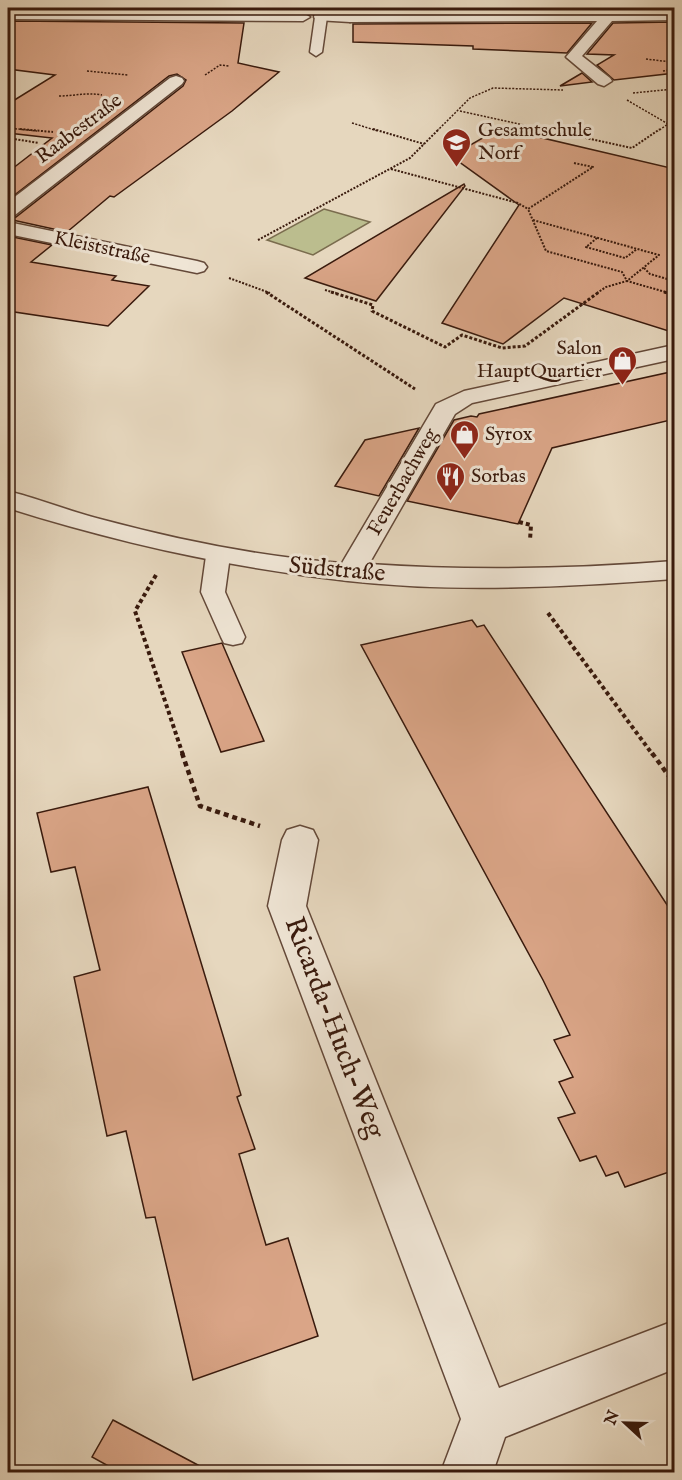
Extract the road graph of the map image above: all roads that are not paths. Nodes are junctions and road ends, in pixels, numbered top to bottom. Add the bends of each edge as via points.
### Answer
1 (321, 12) edge
2 (8, 15) edge
3 (675, 16) edge
4 (403, 17) junction
5 (607, 18) junction
6 (519, 31) dead end
7 (565, 36) dead end
8 (588, 39) junction
9 (316, 52) dead end
10 (176, 81) dead end
11 (604, 81) dead end
12 (8, 211) edge
13 (8, 228) edge
14 (197, 267) road end
15 (675, 352) edge
16 (8, 499) edge
17 (218, 556) junction
18 (675, 570) edge
19 (350, 573) junction
20 (233, 637) dead end
21 (300, 840) road end
22 (675, 1345) edge
23 (486, 1419) junction
24 (467, 1473) edge

1 - 2 street via 303,17
1 - 4 street via 350,18
1 - 9 lane
3 - 5 street
4 - 5 street
4 - 6 street
5 - 8 street
7 - 8 street
8 - 11 street via 573,57
10 - 12 street, Raabestraße
13 - 14 street, Kleiststraße
15 - 19 street, Feuerbachweg via 464,398 445,409
16 - 17 street, Südstraße via 74,521
17 - 19 street, Südstraße
17 - 20 lane via 213,592
18 - 19 street, Südstraße via 522,578
21 - 23 street, Ricarda-Huch-Weg via 286,906
22 - 23 street
23 - 24 street

